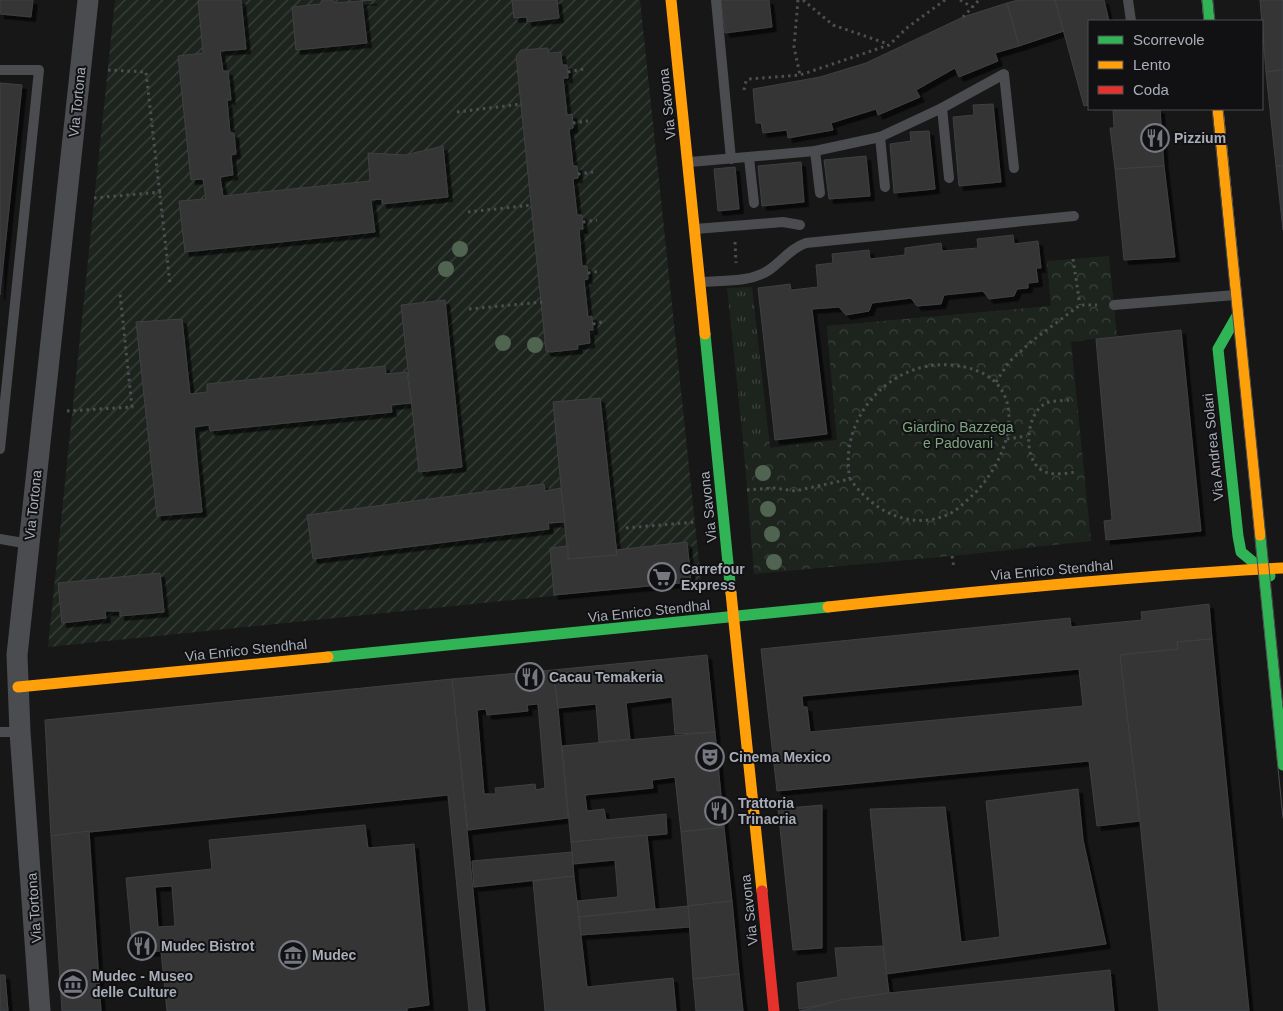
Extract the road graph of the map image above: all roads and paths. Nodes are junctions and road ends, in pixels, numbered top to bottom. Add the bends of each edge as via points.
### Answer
1 (88, 0) edge
2 (671, 0) edge
3 (716, 0) edge
4 (798, 0) edge
5 (803, 0) edge
6 (945, 0) edge
7 (960, 0) edge
8 (979, 0) edge
9 (1128, 0) edge
10 (1207, 0) edge
11 (972, 7) junction
12 (963, 17) dead end
13 (1131, 20) edge
14 (1209, 20) edge
15 (889, 45) junction
16 (584, 69) dead end
17 (0, 70) edge
18 (108, 70) dead end
19 (568, 72) dead end
20 (800, 75) junction
21 (745, 96) dead end
22 (522, 104) dead end
23 (942, 108) junction
24 (1218, 110) edge
25 (457, 112) dead end
26 (588, 121) dead end
27 (573, 123) dead end
28 (880, 137) junction
29 (815, 151) junction
30 (749, 158) junction
31 (732, 159) junction
32 (688, 162) junction
33 (1014, 168) dead end
34 (593, 172) dead end
35 (578, 174) dead end
36 (948, 178) dead end
37 (885, 187) dead end
38 (161, 192) junction
39 (820, 193) dead end
40 (94, 198) dead end
41 (754, 203) dead end
42 (532, 205) dead end
43 (468, 212) dead end
44 (1074, 216) dead end
45 (597, 220) dead end
46 (582, 222) dead end
47 (800, 225) dead end
48 (733, 226) junction
49 (694, 229) junction
50 (1073, 259) dead end
51 (602, 271) dead end
52 (588, 273) dead end
53 (737, 280) junction
54 (700, 282) junction
55 (170, 284) dead end
56 (120, 294) dead end
57 (1236, 295) junction
58 (542, 302) dead end
59 (1080, 305) junction
60 (1114, 305) joint
61 (469, 309) dead end
62 (1238, 314) junction
63 (606, 321) dead end
64 (593, 324) dead end
65 (996, 382) junction
66 (1069, 400) dead end
67 (67, 411) dead end
68 (1027, 436) junction
69 (1007, 438) junction
70 (0, 449) edge
71 (1076, 472) dead end
72 (850, 479) junction
73 (747, 490) dead end
74 (695, 522) dead end
75 (626, 528) dead end
76 (0, 539) edge
77 (29, 544) junction
78 (1283, 568) edge
79 (1265, 570) junction
80 (1283, 578) edge
81 (734, 618) junction
82 (13, 687) junction
83 (10, 732) edge
84 (1283, 765) edge
85 (40, 1011) edge
86 (774, 1011) edge

1 - 77 street, Via Tortona
2 - 32 street, Via Savona
3 - 31 lane
4 - 20 path via 794,46
5 - 15 path via 833,25
6 - 15 path
7 - 11 path
8 - 11 path
9 - 13 lane
10 - 14 street
11 - 12 path
15 - 20 path
16 - 19 path
17 - 70 lane via 39,70
18 - 38 path via 146,72
20 - 21 path via 748,80
22 - 25 path
23 - 28 lane
23 - 33 lane via 1004,74
23 - 36 lane
24 - 57 street
26 - 27 path
28 - 29 lane
28 - 37 lane
29 - 30 lane
29 - 39 lane
30 - 31 lane
30 - 41 lane
31 - 32 lane
32 - 49 street, Via Savona
34 - 35 path
38 - 40 path
38 - 55 path
42 - 43 path
44 - 53 lane via 806,243 796,246 767,271
45 - 46 path
47 - 48 lane via 783,222
48 - 49 lane
48 - 53 path
49 - 54 street, Via Savona
50 - 59 path
51 - 52 path
53 - 54 lane
54 - 81 street, Via Savona
56 - 67 path via 132,408
57 - 60 lane
57 - 62 street
58 - 61 path
59 - 60 path
59 - 65 path via 1019,350
62 - 79 street
62 - 79 street, Via Andrea Solari via 1218,349 1220,369 1239,545 1245,556
63 - 64 path
65 - 69 path via 1003,391 1010,412
65 - 72 path via 983,372 946,365 910,370 883,386 871,398 854,430 848,448
66 - 68 path via 1044,404 1037,410
68 - 69 path
68 - 71 path via 1035,463 1043,471 1049,474
69 - 72 path via 994,469 966,502 948,514 924,519 898,517 872,504
72 - 73 path via 795,491 774,488
74 - 75 path
76 - 77 lane
77 - 82 street, Via Tortona
78 - 79 street, Via Enrico Stendhal
79 - 80 street, Via Andrea Solari via 1271,576
79 - 81 street, Via Enrico Stendhal via 1204,572 958,593
79 - 84 street
81 - 82 street, Via Enrico Stendhal
81 - 86 street, Via Savona
82 - 83 street, Via Tortona
83 - 85 street, Via Tortona

